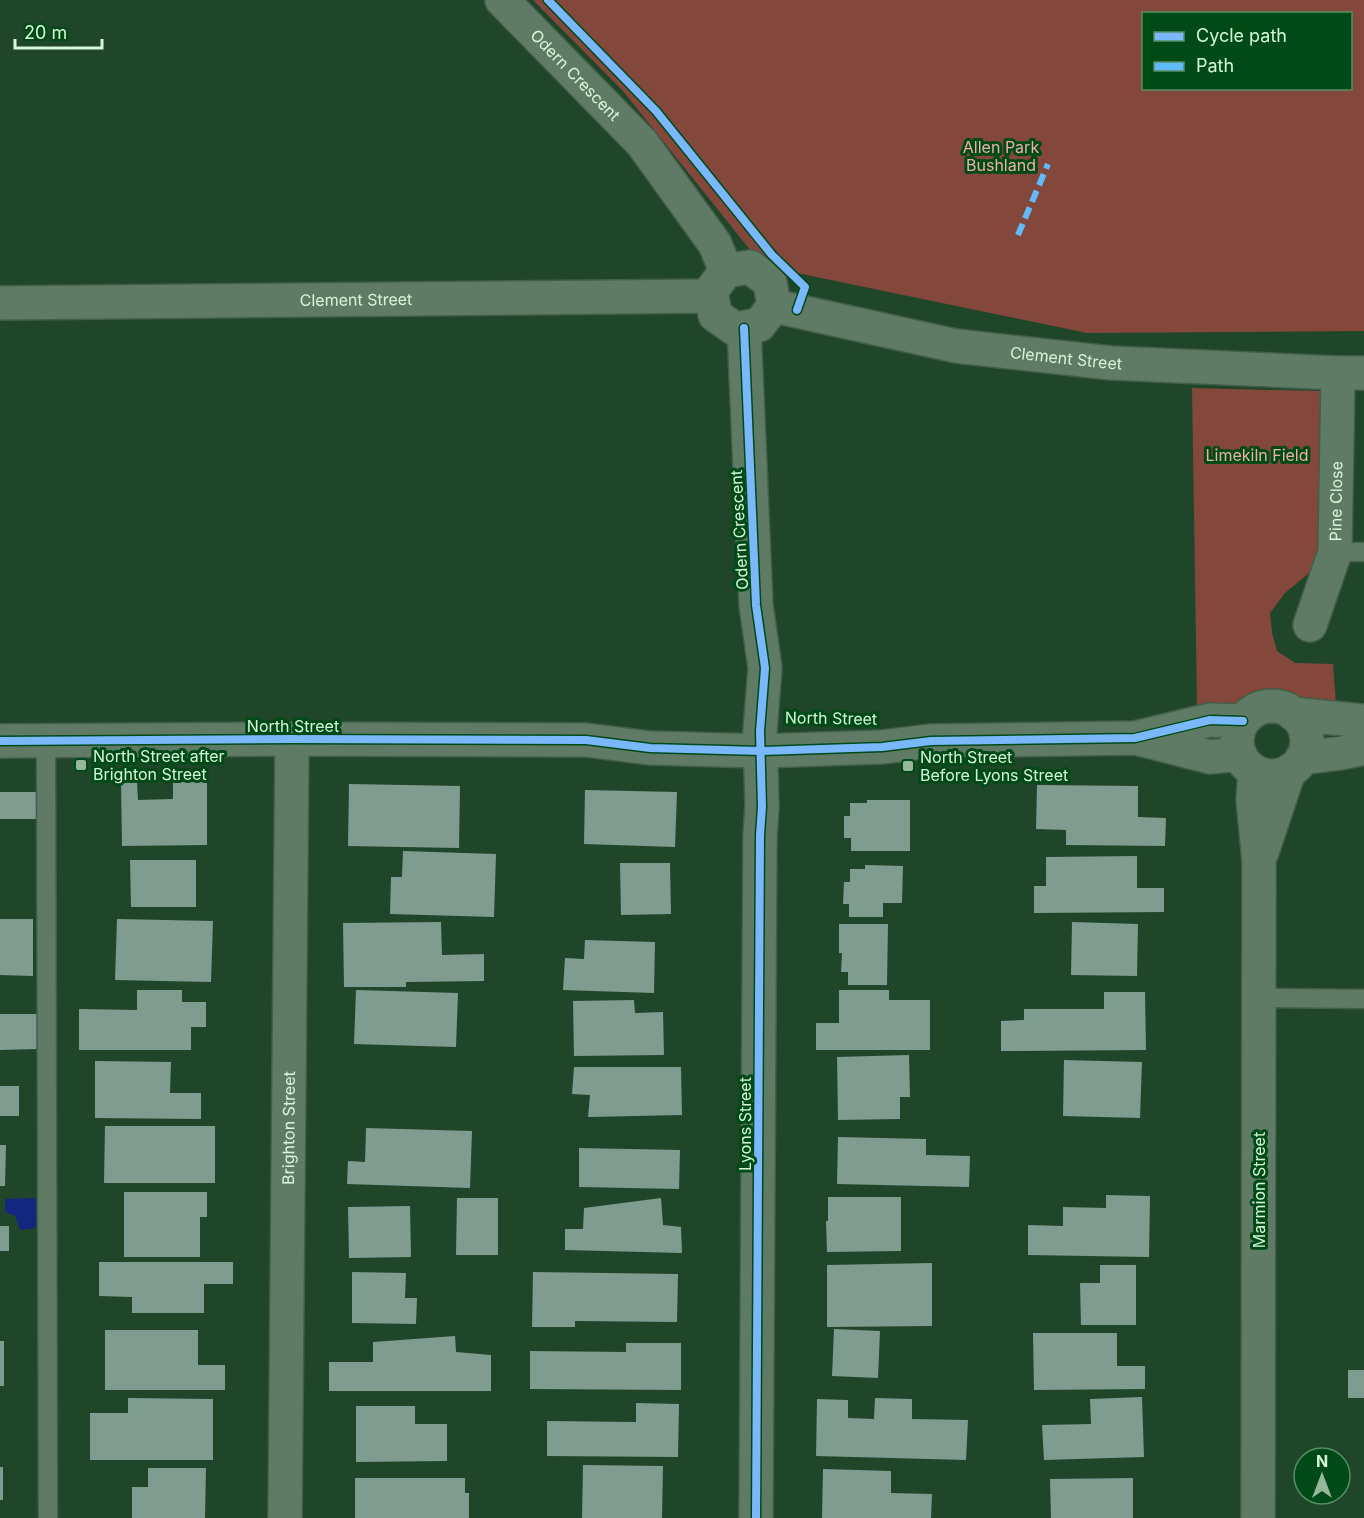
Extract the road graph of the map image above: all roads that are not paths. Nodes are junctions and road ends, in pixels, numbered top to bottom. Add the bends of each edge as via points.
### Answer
1 (501, 0) edge
2 (719, 284) junction
3 (0, 303) edge
4 (774, 306) junction
5 (744, 328) junction
6 (1351, 374) edge
7 (1350, 552) edge
8 (1310, 625) dead end
9 (1293, 714) junction
10 (1243, 721) junction
11 (1364, 721) edge
12 (1135, 738) junction
13 (292, 739) junction
14 (46, 740) junction
15 (0, 741) edge
16 (753, 741) junction
17 (1364, 748) edge
18 (1247, 763) junction
19 (1296, 765) junction
20 (1259, 862) junction
21 (1259, 998) junction
22 (1364, 999) edge
23 (48, 1518) edge
24 (285, 1518) edge
25 (756, 1518) edge
26 (1258, 1518) edge

1 - 2 street, Odern Crescent via 642,143 715,244
2 - 3 street, Clement Street
2 - 4 street via 750,267 770,282
2 - 5 street, Odern Crescent via 715,315 735,329
4 - 5 street via 759,325
4 - 6 street, Clement Street via 956,346 1111,363
5 - 16 street, Odern Crescent via 756,605 748,645
6 - 7 street, Pine Close
7 - 8 street, Pine Close
9 - 10 street via 1272,706 1251,713
9 - 11 street
9 - 19 street via 1305,729 1307,739
10 - 12 street, North Street via 1210,720
10 - 18 street via 1237,743
12 - 16 street, North Street via 931,741 878,731
12 - 18 street, North Street
13 - 14 street, North Street
13 - 16 street, North Street via 586,740 653,730
13 - 24 street, Brighton Street
14 - 15 street, North Street
14 - 23 lane
16 - 25 street, Lyons Street via 762,807
17 - 19 street
18 - 19 street via 1266,775 1278,775
18 - 20 street, Marmion Street
19 - 20 street, Marmion Street
20 - 21 street, Marmion Street
21 - 22 lane
21 - 26 street, Marmion Street

